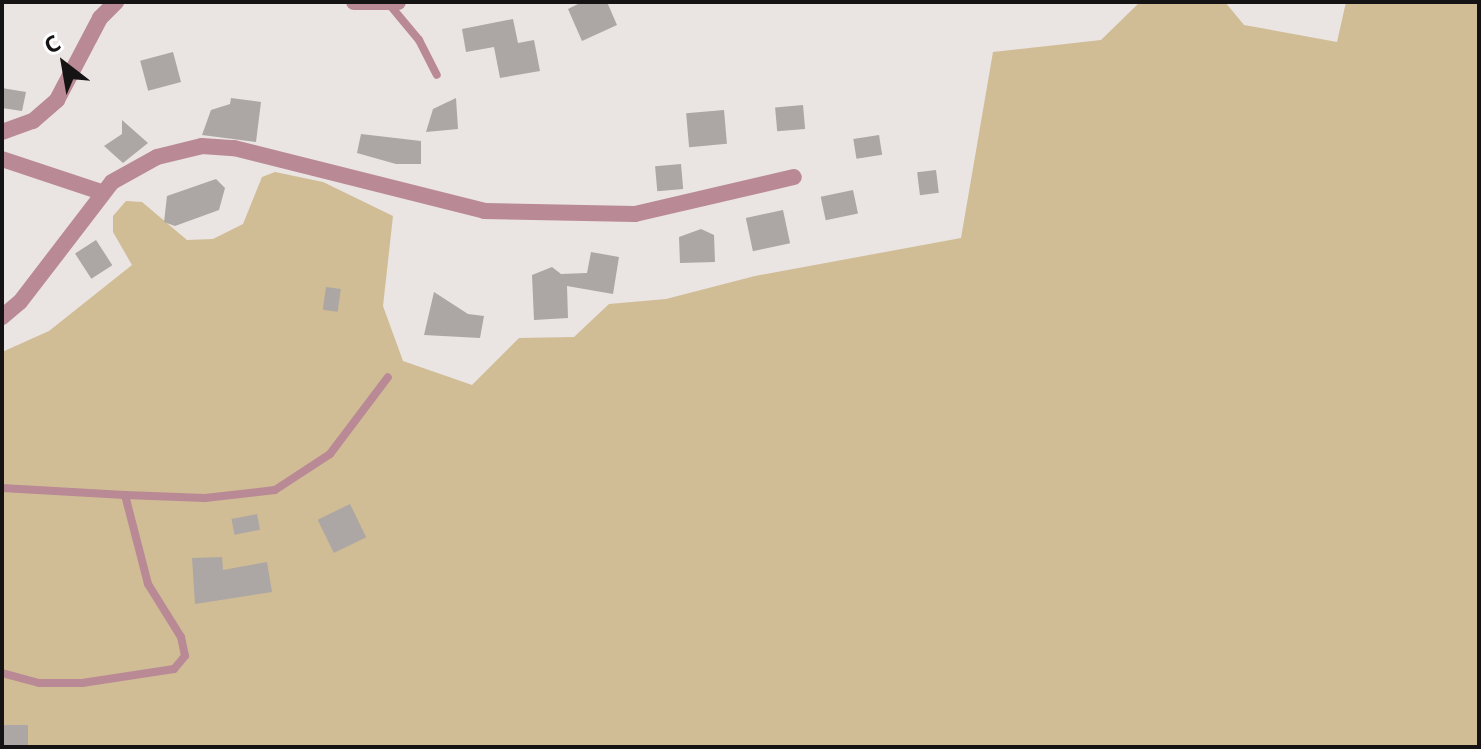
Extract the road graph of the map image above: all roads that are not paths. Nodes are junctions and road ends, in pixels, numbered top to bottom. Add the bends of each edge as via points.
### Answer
1 (116, 2) edge
2 (354, 2) edge
3 (394, 3) edge
4 (437, 75) dead end
5 (2, 132) edge
6 (2, 159) edge
7 (794, 177) dead end
8 (101, 192) junction
9 (2, 317) edge
10 (388, 377) dead end
11 (2, 488) edge
12 (125, 495) junction
13 (2, 673) edge

1 - 5 street via 100,18 52,106 18,130
2 - 3 street
3 - 4 lane
6 - 8 street
7 - 8 street via 635,214 484,211 217,145 157,157
8 - 9 street via 57,255
10 - 12 lane via 330,454 275,490 205,498
11 - 12 lane
12 - 13 lane via 148,584 181,637 185,656 160,672 61,684

